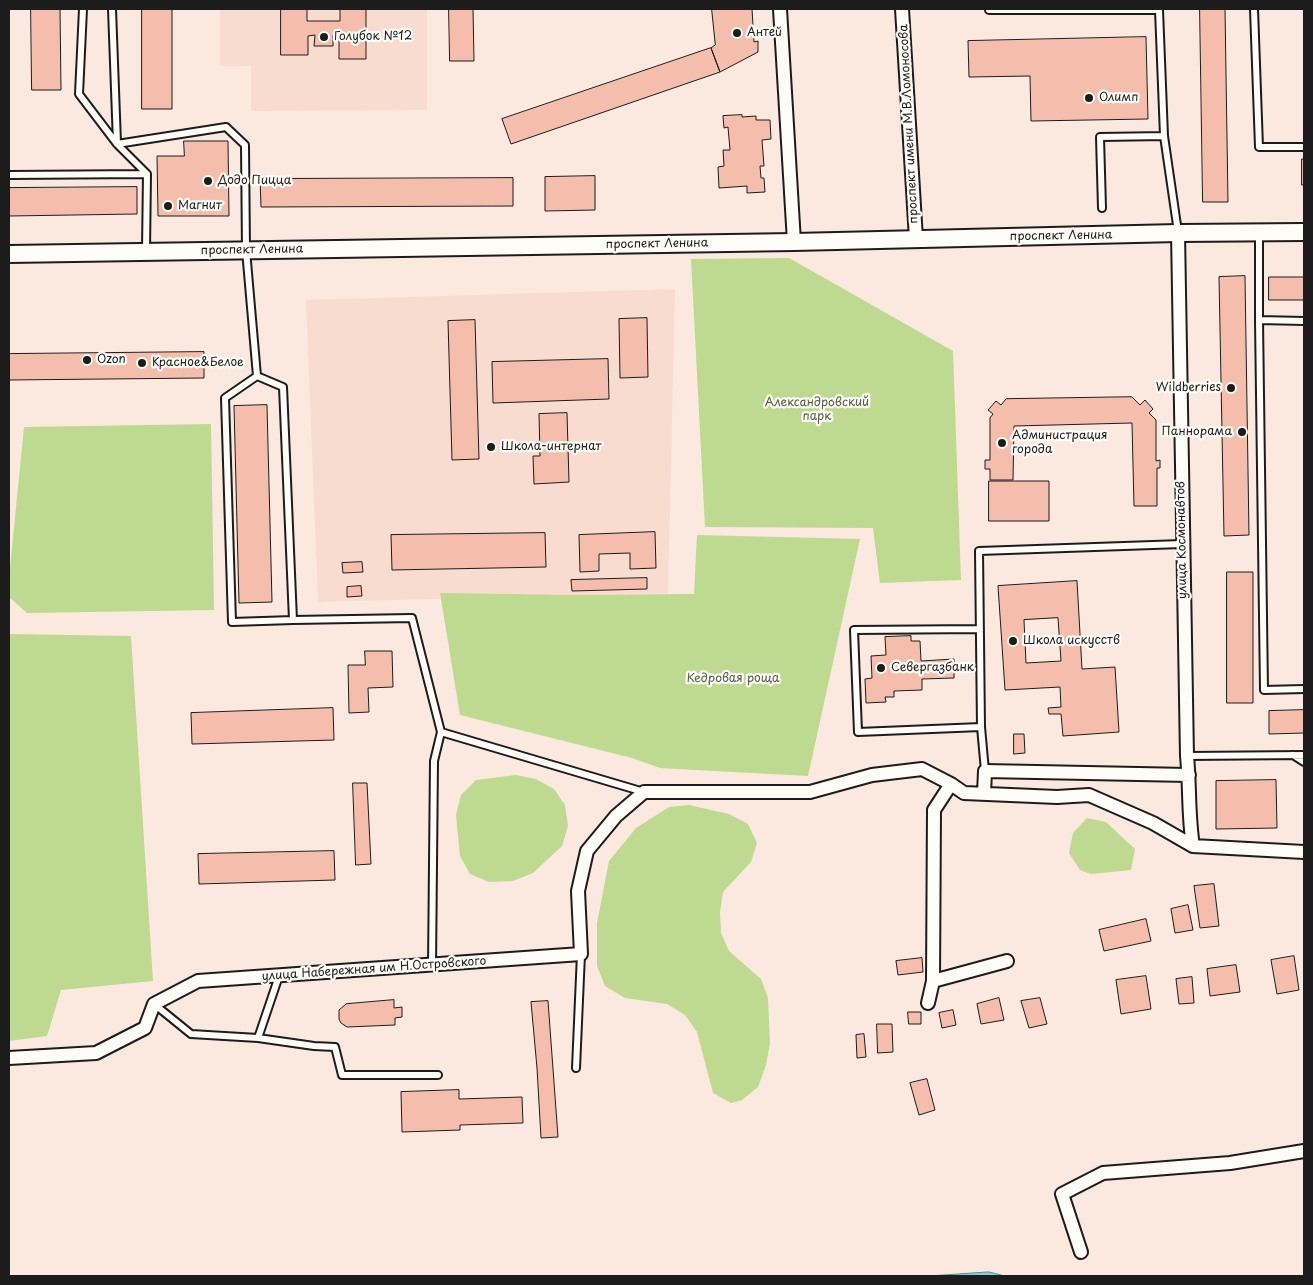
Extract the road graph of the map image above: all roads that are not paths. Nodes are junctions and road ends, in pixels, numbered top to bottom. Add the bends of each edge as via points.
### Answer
1 (83, 9) edge
2 (112, 9) edge
3 (780, 9) edge
4 (902, 9) edge
5 (1254, 9) edge
6 (989, 10) dead end
7 (1164, 136) junction
8 (117, 144) junction
9 (1304, 147) edge
10 (9, 174) edge
11 (147, 174) junction
12 (1102, 208) dead end
13 (1304, 232) edge
14 (1178, 233) junction
15 (1258, 233) junction
16 (916, 239) junction
17 (794, 242) junction
18 (246, 250) junction
19 (146, 252) junction
20 (9, 254) edge
21 (1258, 320) junction
22 (1304, 321) edge
23 (257, 376) junction
24 (1182, 544) junction
25 (293, 620) junction
26 (980, 628) junction
27 (1304, 689) edge
28 (981, 727) junction
29 (441, 732) junction
30 (1292, 755) junction
31 (1304, 755) edge
32 (1187, 756) junction
33 (1304, 762) edge
34 (985, 771) junction
35 (1189, 775) junction
36 (952, 784) junction
37 (644, 792) junction
38 (984, 794) junction
39 (1193, 846) junction
40 (1304, 852) edge
41 (581, 954) junction
42 (1008, 961) dead end
43 (432, 966) junction
44 (279, 976) junction
45 (933, 981) junction
46 (928, 1002) dead end
47 (154, 1004) junction
48 (258, 1038) junction
49 (9, 1058) edge
50 (576, 1068) dead end
51 (438, 1075) dead end
52 (1304, 1151) edge
53 (1081, 1252) dead end

1 - 8 lane via 79,94
2 - 8 lane
3 - 17 street
4 - 16 street, проспект имени М.В.Ломоносова
5 - 9 lane via 1258,147
6 - 7 lane via 1159,10
7 - 12 lane via 1100,137
7 - 14 lane
8 - 11 lane
8 - 18 lane via 226,127 245,145
10 - 11 lane
11 - 19 lane
13 - 15 street, проспект Ленина
14 - 15 street, проспект Ленина
14 - 16 street, проспект Ленина
14 - 24 street, улица Космонавтов
15 - 21 lane
16 - 17 street, проспект Ленина
17 - 18 street, проспект Ленина
18 - 19 street, проспект Ленина
18 - 23 lane
19 - 20 street, проспект Ленина
21 - 22 lane
21 - 27 lane via 1264,690
23 - 25 lane via 283,387
23 - 25 lane via 225,398 232,622
24 - 26 lane via 979,551
24 - 32 street, улица Космонавтов
25 - 29 lane via 412,618
26 - 28 lane
26 - 28 lane via 854,630 858,732
28 - 34 lane
29 - 37 lane
29 - 43 lane via 434,762
30 - 31 lane
30 - 32 lane
30 - 33 lane
32 - 35 street, улица Космонавтов
34 - 35 street
34 - 38 street
35 - 39 street, улица Космонавтов
36 - 37 street via 922,769 872,775 810,792
36 - 38 street via 964,793
36 - 45 street via 934,810
37 - 41 street via 616,816 588,851 578,891
38 - 39 street via 1089,795 1153,823
39 - 40 street
41 - 43 street, улица Набережная им Н.Островского
41 - 50 lane
42 - 45 street
43 - 44 street, улица Набережная им Н.Островского
44 - 47 street, улица Набережная им Н.Островского via 198,981
44 - 48 lane
45 - 46 street
47 - 48 lane via 191,1034
47 - 49 street via 145,1028 96,1052
48 - 51 lane via 335,1047 342,1075
52 - 53 street via 1230,1163 1103,1174 1062,1194

